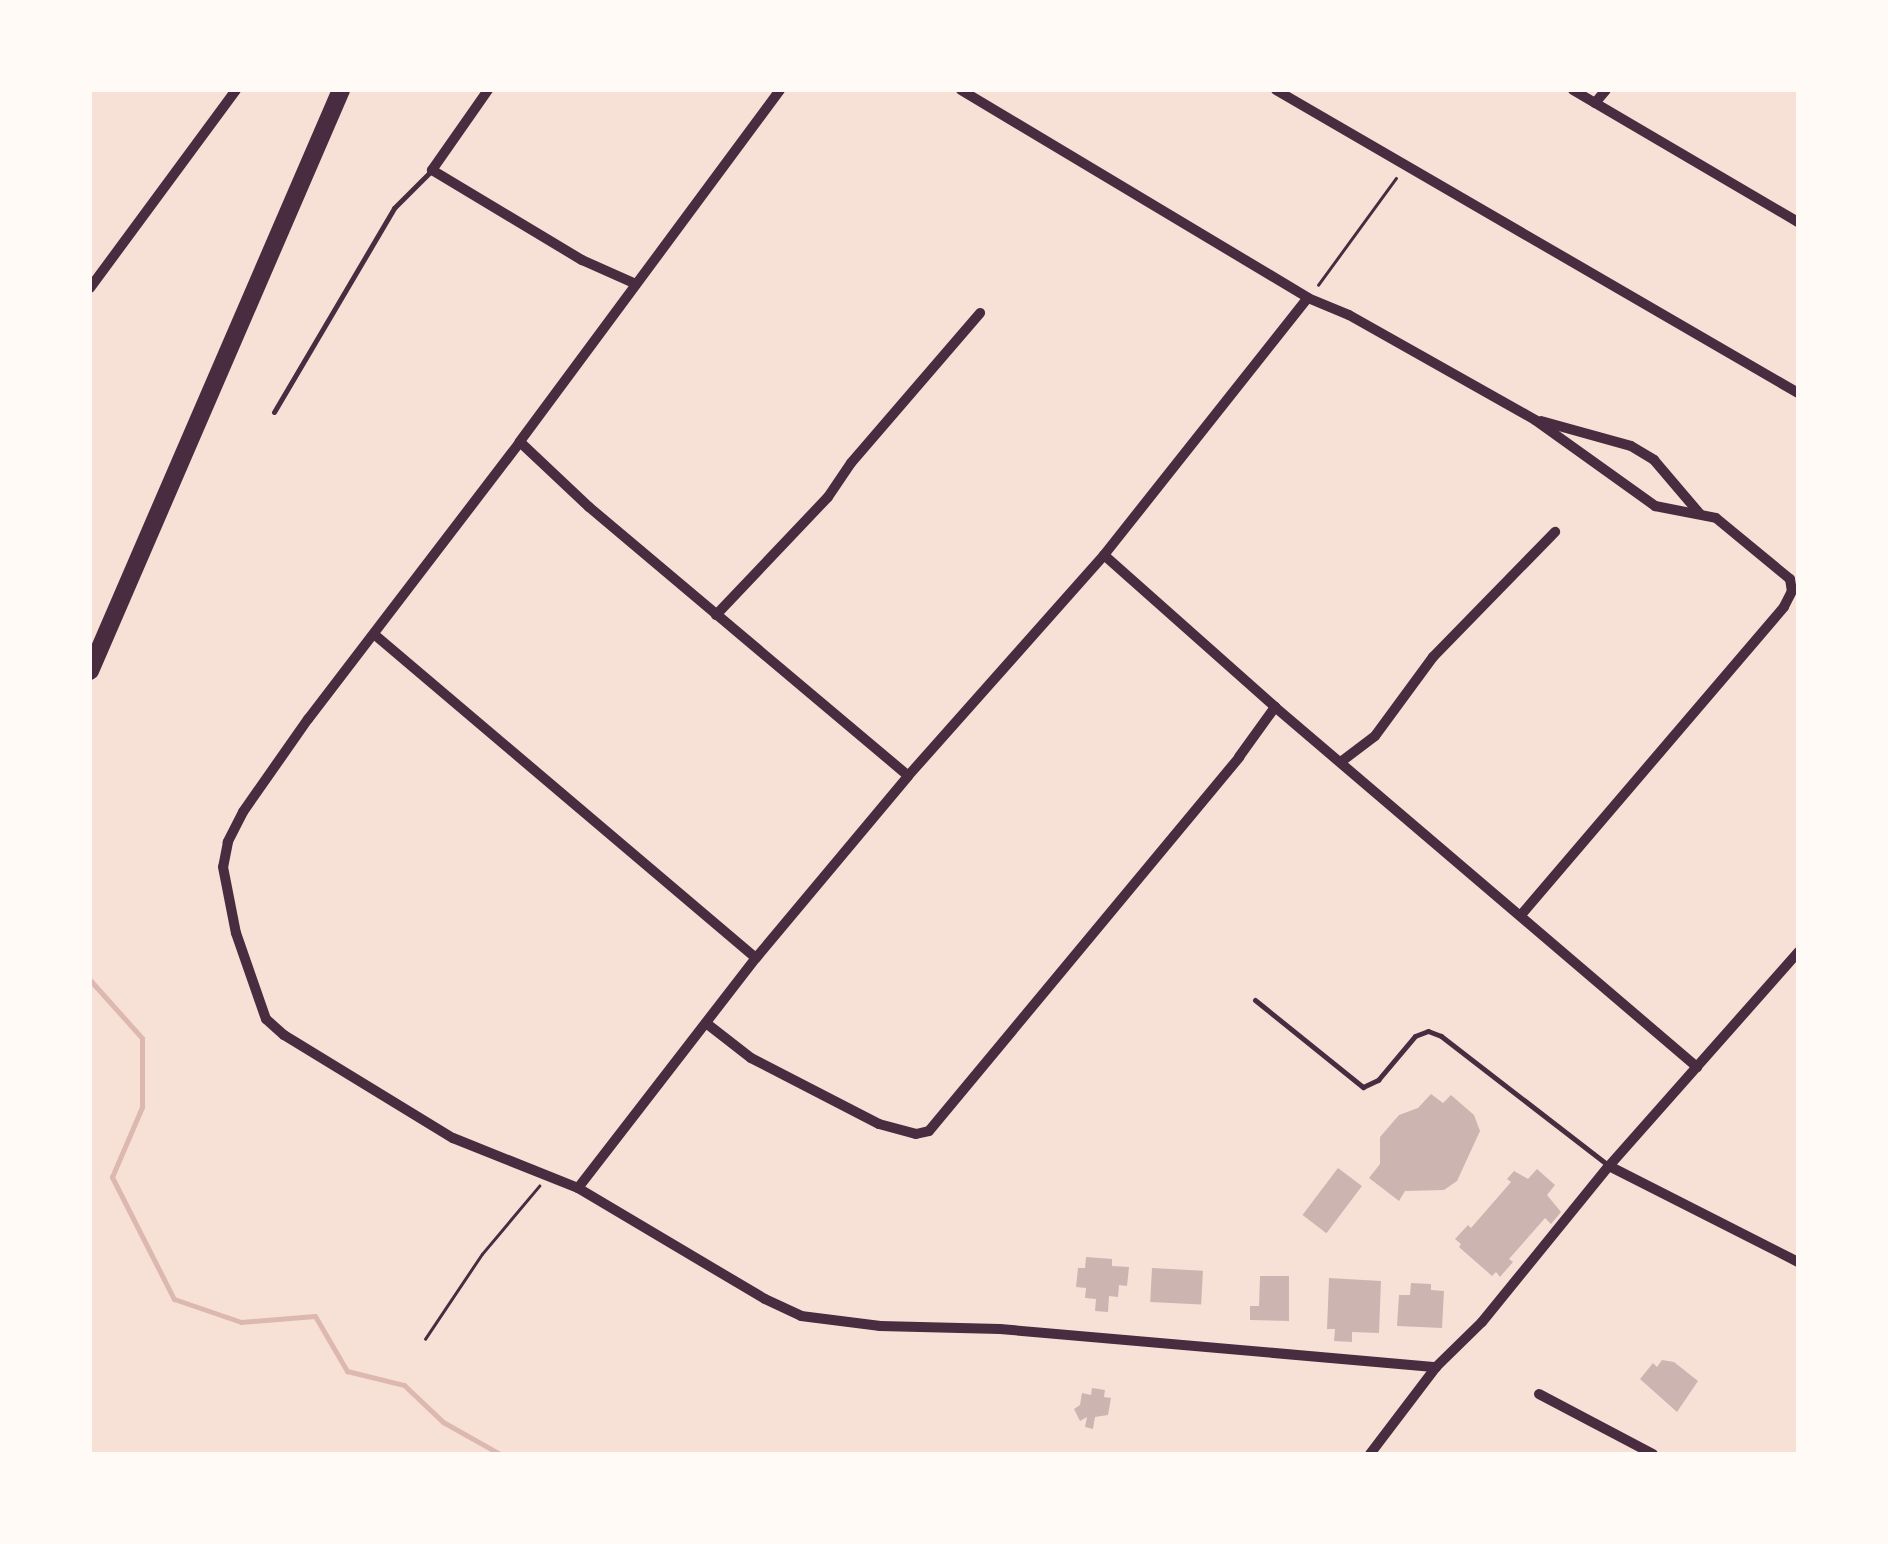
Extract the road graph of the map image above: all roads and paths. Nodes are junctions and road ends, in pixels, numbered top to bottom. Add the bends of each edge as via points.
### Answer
1 (236, 90) edge
2 (340, 90) edge
3 (488, 90) edge
4 (780, 90) edge
5 (960, 90) edge
6 (1276, 90) edge
7 (1573, 90) edge
8 (1606, 90) edge
9 (1596, 103) junction
10 (1406, 164) junction
11 (432, 170) junction
12 (1798, 221) edge
13 (636, 284) junction
14 (90, 288) edge
15 (1308, 298) junction
16 (980, 313) dead end
17 (1798, 393) edge
18 (274, 412) dead end
19 (1535, 420) junction
20 (520, 442) junction
21 (1700, 514) junction
22 (1555, 532) dead end
23 (1104, 555) junction
24 (1795, 591) edge
25 (716, 615) junction
26 (375, 635) junction
27 (90, 671) edge
28 (1275, 707) junction
29 (1342, 761) junction
30 (908, 776) junction
31 (1522, 914) junction
32 (1798, 952) edge
33 (756, 958) junction
34 (1255, 1000) dead end
35 (706, 1023) junction
36 (1697, 1067) junction
37 (1609, 1166) junction
38 (552, 1176) junction
39 (578, 1188) junction
40 (1798, 1262) edge
41 (425, 1339) dead end
42 (1436, 1368) junction
43 (1540, 1394) dead end
44 (1370, 1454) edge
45 (1652, 1454) edge

1 - 14 street
2 - 27 main road
3 - 11 street
4 - 13 street
5 - 15 street
6 - 10 street
7 - 9 street
8 - 9 street
9 - 12 street
10 - 15 path
10 - 17 street
11 - 13 street via 582,260
11 - 18 lane via 394,208
13 - 20 street
15 - 19 street
15 - 23 street
16 - 25 street via 828,497
19 - 21 street via 1656,506
19 - 21 street via 1631,446 1654,460
20 - 25 street
20 - 26 street
21 - 24 street via 1744,537
22 - 29 street via 1433,657 1374,736
23 - 28 street
23 - 30 street
24 - 31 street
25 - 30 street
26 - 33 street
26 - 38 street via 258,786 228,842 223,868 257,1000 284,1035 453,1138
28 - 29 street
28 - 35 street via 929,1130 916,1134 880,1124 751,1058
29 - 31 street
30 - 33 street
31 - 36 street
32 - 36 street
33 - 35 street
34 - 37 lane via 1363,1087 1378,1080 1415,1036 1441,1036
35 - 39 street
36 - 37 street
37 - 40 street
37 - 42 street
38 - 39 street
38 - 41 path via 514,1212
39 - 42 street via 801,1316
42 - 44 street
43 - 45 street

